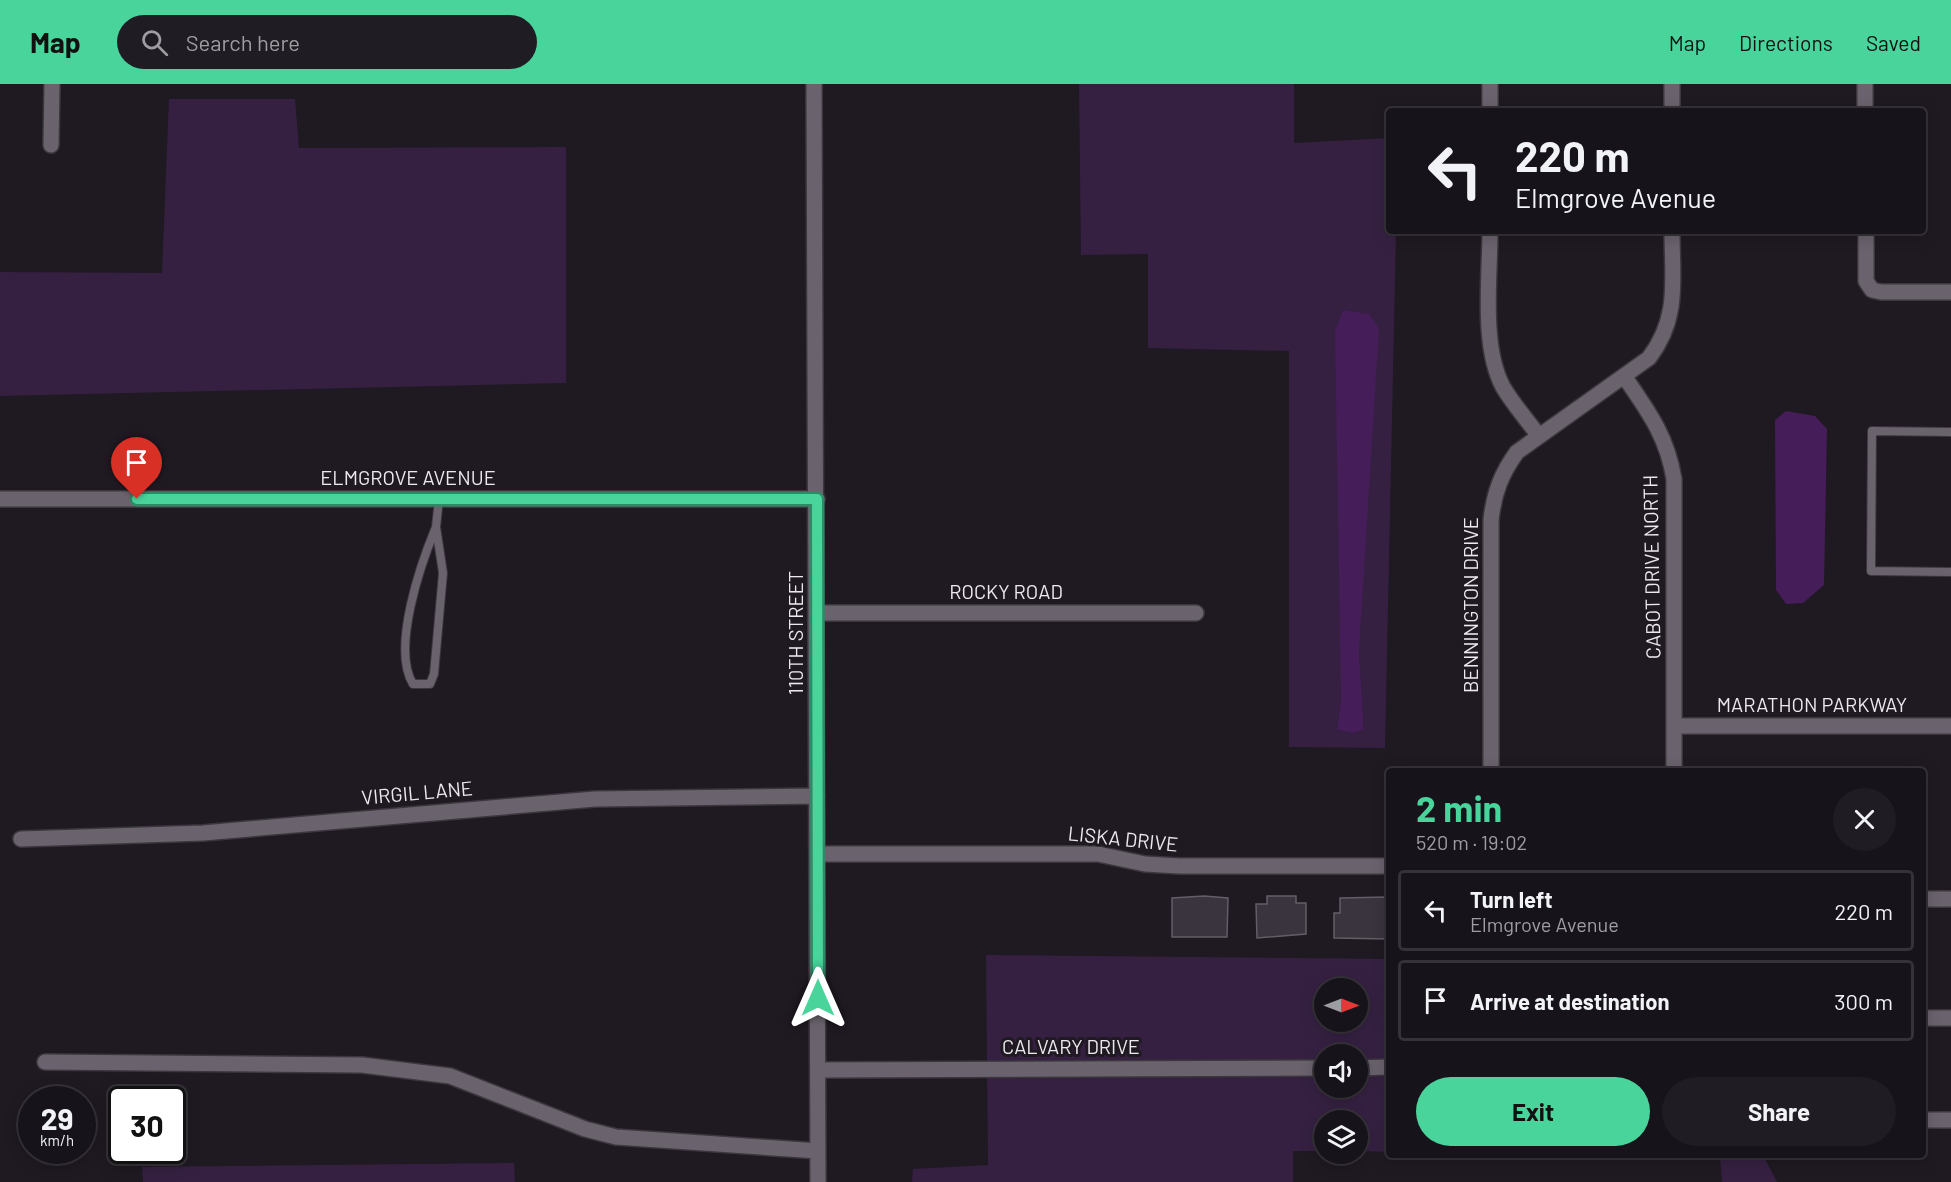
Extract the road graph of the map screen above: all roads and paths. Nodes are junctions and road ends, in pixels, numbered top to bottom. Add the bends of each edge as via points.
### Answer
1 (52, 84) edge
2 (814, 84) edge
3 (1490, 84) edge
4 (1672, 84) edge
5 (1865, 84) edge
6 (1490, 108) edge
7 (1672, 108) edge
8 (1865, 108) edge
9 (51, 145) dead end
10 (1490, 234) edge
11 (1672, 234) edge
12 (1866, 234) edge
13 (1951, 292) edge
14 (1624, 376) junction
15 (1951, 432) edge
16 (1539, 436) junction
17 (0, 499) edge
18 (817, 499) junction
19 (439, 500) junction
20 (436, 527) junction
21 (1951, 572) edge
22 (817, 613) junction
23 (1196, 613) dead end
24 (1674, 726) junction
25 (1951, 726) edge
26 (1491, 768) edge
27 (1674, 768) edge
28 (817, 796) junction
29 (21, 839) dead end
30 (818, 854) junction
31 (1386, 866) edge
32 (1926, 899) edge
33 (1951, 899) edge
34 (1926, 1018) edge
35 (1951, 1018) edge
36 (45, 1062) dead end
37 (1386, 1067) edge
38 (1314, 1068) edge
39 (1368, 1068) edge
40 (818, 1070) junction
41 (1926, 1120) edge
42 (1951, 1120) edge
43 (818, 1151) junction
44 (818, 1182) edge

1 - 9 street
2 - 18 street, 110TH STREET
3 - 6 street
4 - 7 street
5 - 8 street
10 - 16 street via 1490,341 1495,364 1503,387
11 - 14 street, BENNINGTON DRIVE via 1670,323 1649,358
12 - 13 street via 1866,281 1872,290
14 - 16 street, BENNINGTON DRIVE
14 - 24 street, CABOT DRIVE NORTH via 1661,430 1674,479
15 - 21 lane via 1872,431 1871,571
16 - 26 street, BENNINGTON DRIVE via 1517,452 1494,493
17 - 19 street, ELMGROVE AVENUE
18 - 19 street, ELMGROVE AVENUE
18 - 22 street, 110TH STREET
19 - 20 lane
20 - 20 lane via 443,573 434,674 430,684 413,684 407,674 408,621 423,557
22 - 23 street, ROCKY ROAD
22 - 28 street, 110TH STREET
24 - 25 street, MARATHON PARKWAY
24 - 27 street, CABOT DRIVE NORTH
28 - 29 street, VIRGIL LANE via 606,798 203,833
28 - 30 street, 110TH STREET
30 - 31 street, LISKA DRIVE via 1098,854 1179,867
30 - 40 street, 110TH STREET
32 - 33 street
34 - 35 street
36 - 43 street via 362,1065 450,1076 585,1129 616,1137
37 - 39 street
38 - 40 street, CALVARY DRIVE
40 - 43 street, 110TH STREET
41 - 42 street
43 - 44 street, 110TH STREET

